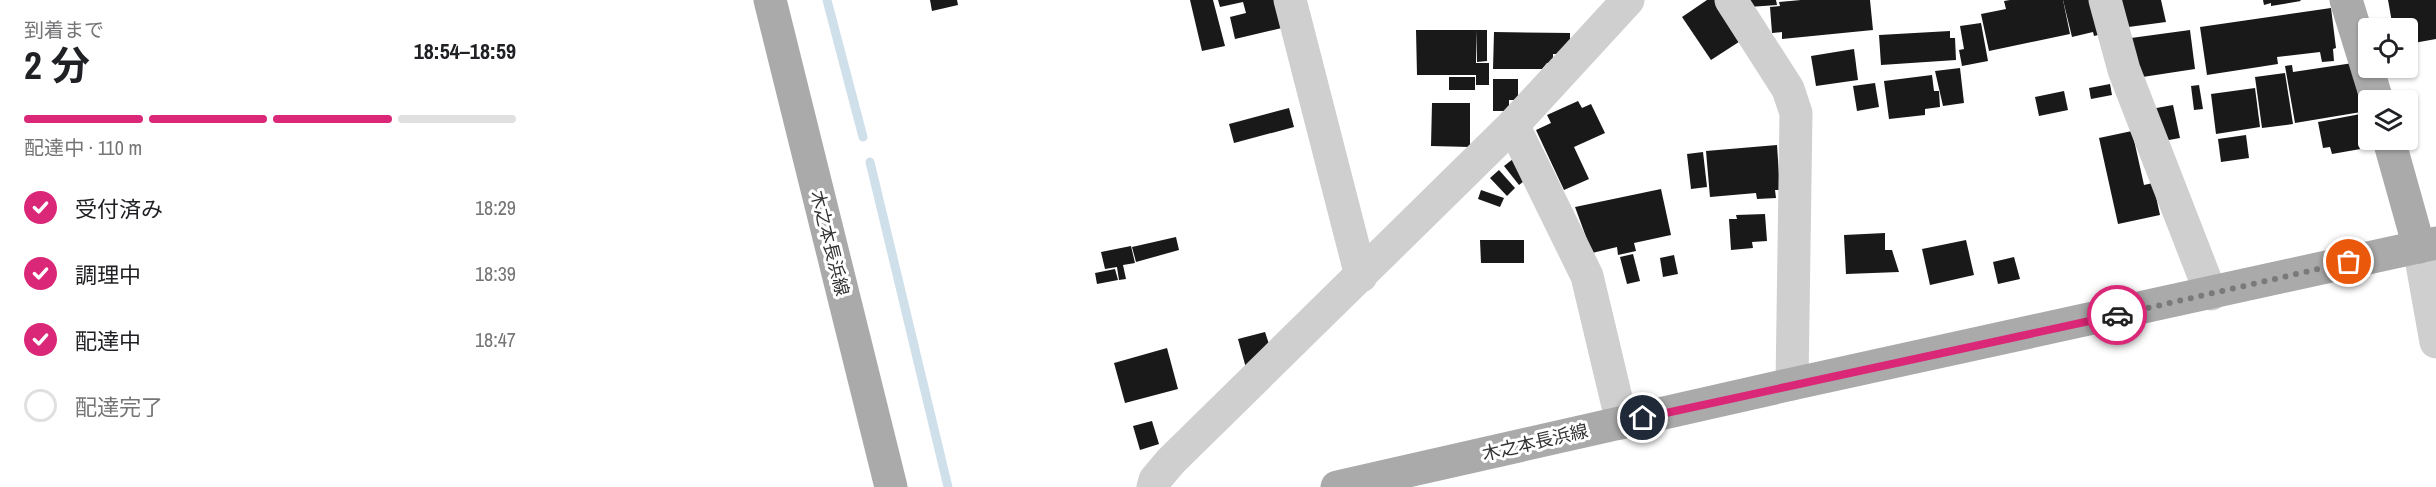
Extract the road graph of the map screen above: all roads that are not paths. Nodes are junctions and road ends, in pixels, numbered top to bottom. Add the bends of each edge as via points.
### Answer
1 (770, 0) edge
2 (1290, 0) edge
3 (1628, 0) edge
4 (1731, 0) edge
5 (2105, 0) edge
6 (2346, 0) edge
7 (2374, 90) edge
8 (1513, 125) junction
9 (2393, 150) edge
10 (2427, 245) edge
11 (1361, 276) junction
12 (2211, 294) junction
13 (2436, 342) edge
14 (1792, 384) junction
15 (1622, 423) junction
16 (891, 487) edge
17 (1153, 487) edge
18 (1337, 487) edge

1 - 16 main road, 木之本長浜線
2 - 11 street
3 - 8 street
4 - 14 street via 1788,89 1796,113
5 - 12 street via 2124,70
6 - 7 main road
8 - 11 street
8 - 15 street via 1587,276
9 - 10 main road
10 - 12 main road, 木之本長浜線
10 - 13 street
11 - 17 street via 1171,461
12 - 14 main road, 木之本長浜線
14 - 15 main road, 木之本長浜線
15 - 18 main road, 木之本長浜線

